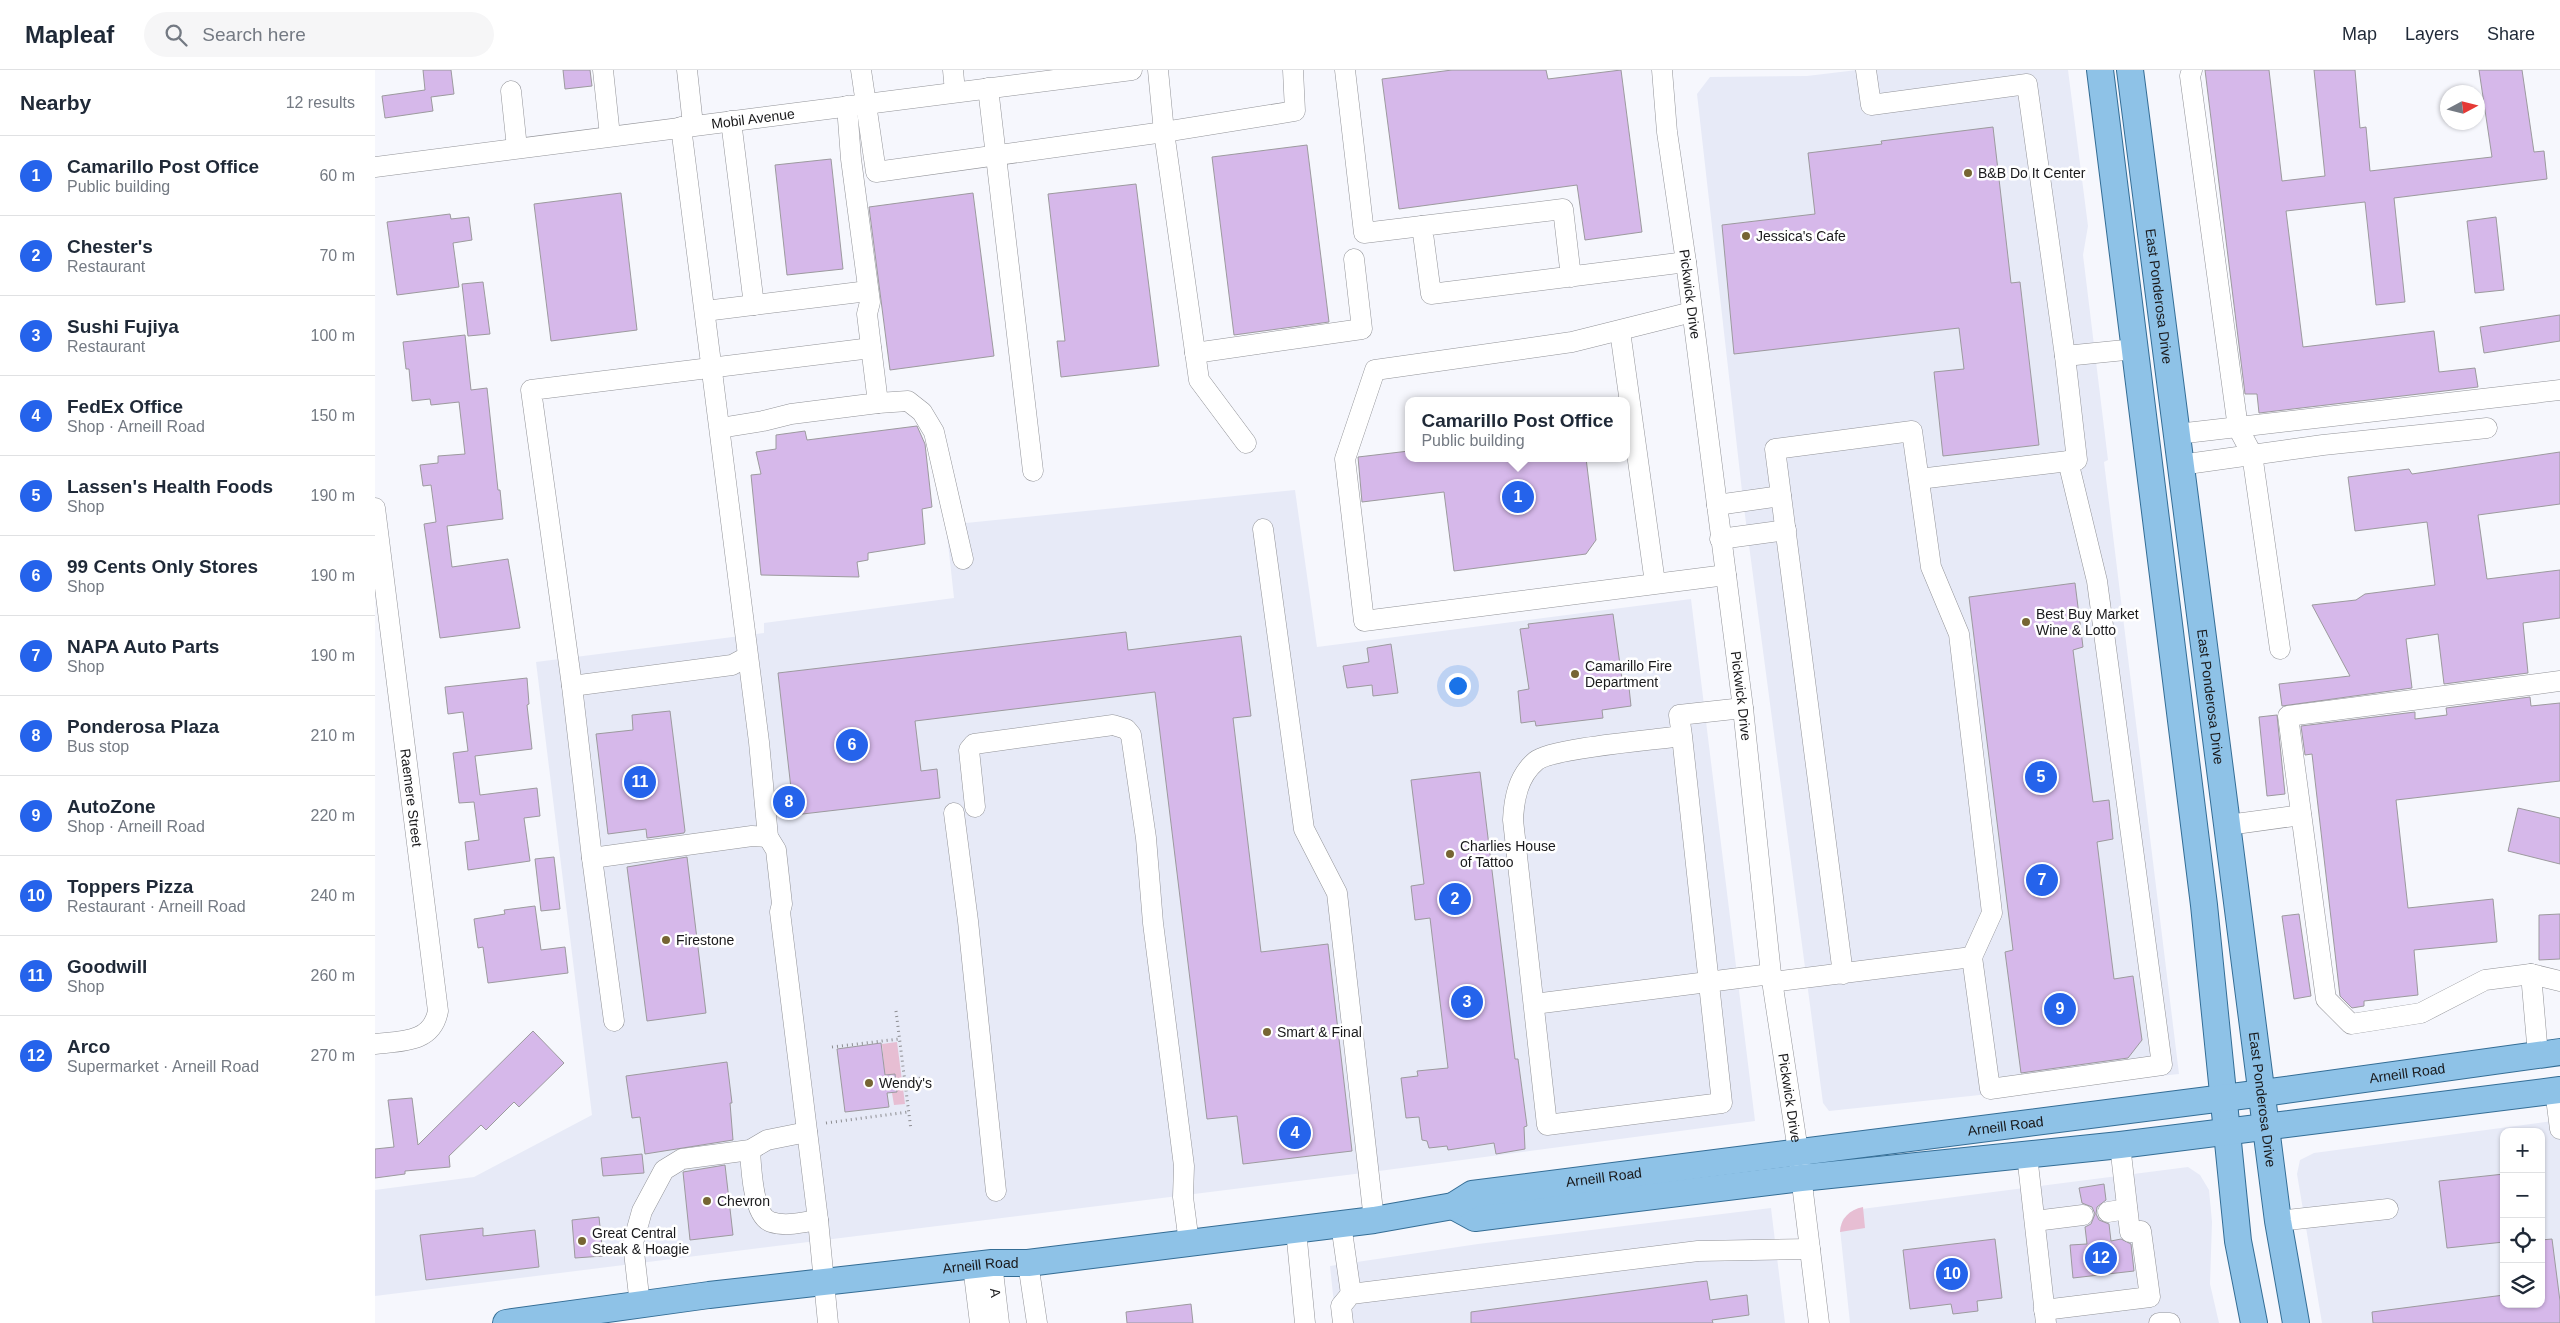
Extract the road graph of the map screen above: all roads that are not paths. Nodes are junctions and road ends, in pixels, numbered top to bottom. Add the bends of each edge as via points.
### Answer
1 (603, 70) edge
2 (687, 70) edge
3 (861, 70) edge
4 (953, 70) edge
5 (1158, 70) edge
6 (1293, 70) edge
7 (1345, 70) edge
8 (1662, 70) edge
9 (1866, 70) edge
10 (2100, 70) edge
11 (2130, 70) edge
12 (2192, 70) edge
13 (1119, 71) edge
14 (988, 88) junction
15 (511, 91) dead end
16 (955, 92) junction
17 (856, 105) junction
18 (731, 121) junction
19 (687, 126) junction
20 (1164, 132) junction
21 (610, 136) junction
22 (517, 148) junction
23 (997, 155) junction
24 (375, 167) edge
25 (1422, 226) junction
26 (1354, 259) dead end
27 (1686, 262) junction
28 (1571, 277) junction
29 (868, 291) junction
30 (754, 305) junction
31 (705, 311) junction
32 (1692, 312) junction
33 (1620, 331) junction
34 (871, 348) junction
35 (2135, 349) junction
36 (1195, 353) junction
37 (2065, 356) junction
38 (713, 368) junction
39 (2560, 390) edge
40 (1629, 397) edge
41 (878, 403) junction
42 (1630, 403) edge
43 (719, 428) junction
44 (2238, 428) junction
45 (2487, 428) dead end
46 (2177, 434) junction
47 (1246, 443) dead end
48 (2252, 454) junction
49 (2068, 461) junction
50 (2181, 465) junction
51 (1033, 470) dead end
52 (1919, 479) junction
53 (1781, 496) junction
54 (1717, 505) junction
55 (375, 508) edge
56 (1263, 529) dead end
57 (1786, 530) junction
58 (1721, 539) junction
59 (963, 558) dead end
60 (1726, 575) junction
61 (1655, 583) junction
62 (2280, 650) dead end
63 (747, 657) junction
64 (2560, 681) edge
65 (572, 686) junction
66 (1743, 708) junction
67 (1682, 736) junction
68 (975, 807) dead end
69 (954, 813) dead end
70 (2301, 815) junction
71 (2229, 824) junction
72 (768, 837) junction
73 (593, 858) junction
74 (1973, 956) junction
75 (1843, 974) junction
76 (2531, 974) junction
77 (1771, 978) junction
78 (1708, 981) junction
79 (2560, 981) edge
80 (1534, 1004) junction
81 (614, 1021) dead end
82 (375, 1044) edge
83 (2549, 1053) edge
84 (2557, 1090) edge
85 (2263, 1093) junction
86 (2225, 1098) junction
87 (2267, 1127) junction
88 (815, 1128) junction
89 (2560, 1129) edge
90 (2227, 1132) junction
91 (2120, 1145) junction
92 (750, 1150) junction
93 (1798, 1151) junction
94 (2027, 1155) junction
95 (1801, 1178) junction
96 (996, 1191) dead end
97 (1453, 1206) junction
98 (2127, 1209) junction
99 (2388, 1209) dead end
100 (2107, 1212) dead end
101 (2083, 1215) dead end
102 (818, 1220) junction
103 (1374, 1220) junction
104 (2035, 1221) junction
105 (2278, 1221) junction
106 (1341, 1224) junction
107 (1296, 1230) junction
108 (1189, 1243) junction
109 (1810, 1248) junction
110 (1028, 1263) junction
111 (982, 1265) junction
112 (824, 1283) junction
113 (1351, 1294) junction
114 (640, 1305) junction
115 (2045, 1316) edge
116 (506, 1323) edge
117 (828, 1323) edge
118 (980, 1323) edge
119 (999, 1323) edge
120 (1037, 1323) edge
121 (1305, 1323) edge
122 (1343, 1323) edge
123 (1819, 1323) edge
124 (2159, 1323) edge
125 (2170, 1323) edge
126 (2254, 1323) edge
127 (2296, 1323) edge

1 - 21 street
2 - 19 street
3 - 17 street
4 - 16 street
5 - 20 street
6 - 20 street via 1295,111
7 - 25 street via 1364,233
8 - 27 street, Pickwick Drive via 1667,132
9 - 37 street via 1871,105 2027,84
10 - 35 main road
11 - 46 main road, East Ponderosa Drive
12 - 44 street via 2190,76
13 - 14 street, Mobil Avenue
14 - 16 street, Mobil Avenue
14 - 23 street
15 - 22 street
16 - 17 street, Mobil Avenue
17 - 18 street, Mobil Avenue
17 - 23 street via 876,172
17 - 29 street via 851,159
18 - 19 street, Mobil Avenue
18 - 30 street
19 - 21 street, Mobil Avenue
19 - 31 street
20 - 23 street
20 - 36 street
21 - 22 street, Mobil Avenue
22 - 24 street, Mobil Avenue
23 - 51 street
25 - 28 street via 1431,294
25 - 28 street via 1563,209
26 - 36 street via 1362,329
27 - 28 street
27 - 32 street, Pickwick Drive
29 - 30 street
29 - 34 street
30 - 31 street
31 - 38 street
32 - 33 street
32 - 54 street, Pickwick Drive
33 - 40 street
33 - 61 street via 1572,342 1375,370 1345,459 1365,621
34 - 38 street
34 - 41 street
35 - 37 street
35 - 86 main road
36 - 47 street via 1199,380
37 - 49 street via 2077,460
38 - 43 street
38 - 65 street via 531,390
39 - 44 street
41 - 43 street via 791,414
41 - 59 street via 908,401 922,412 934,432
42 - 61 street
43 - 63 street
44 - 46 street
44 - 48 street
45 - 48 street
46 - 50 main road, East Ponderosa Drive
48 - 50 street
48 - 62 street
49 - 52 street
49 - 74 street via 2097,581 2162,1065 1990,1089
50 - 71 main road, East Ponderosa Drive
52 - 53 street via 1913,431 1775,449
52 - 74 street via 1931,567 1959,634 1991,913
53 - 54 street
53 - 57 street
54 - 58 street, Pickwick Drive
55 - 82 street, Raemere Street via 439,1010 432,1027 422,1036 409,1041
56 - 103 street via 1304,829 1337,893
57 - 58 street
57 - 75 street
58 - 60 street, Pickwick Drive
60 - 61 street
60 - 66 street, Pickwick Drive
63 - 65 street via 732,665
63 - 72 street
64 - 70 street via 2288,716
65 - 73 street
66 - 67 street via 1679,715
66 - 77 street, Pickwick Drive
67 - 78 street
67 - 80 street via 1550,754 1536,761 1525,773 1514,802 1513,820
68 - 108 street via 969,750 974,744 1113,725 1126,729 1131,736 1183,1157 1183,1197
69 - 96 street
70 - 71 street
70 - 76 street via 2326,999 2351,1024 2421,1013 2485,980
71 - 85 main road, East Ponderosa Drive
72 - 73 street via 752,836
72 - 88 street via 776,850 781,914
73 - 81 street
74 - 75 street
75 - 77 street
76 - 79 street
76 - 83 street
77 - 78 street
77 - 93 street, Pickwick Drive
78 - 80 street
78 - 80 street via 1722,1103 1547,1125
83 - 85 main road, Arneill Road
84 - 87 main road, Arneill Road
84 - 89 street
85 - 86 main road, Arneill Road
85 - 87 main road, East Ponderosa Drive
86 - 90 main road
86 - 93 main road, Arneill Road
87 - 90 main road, Arneill Road
87 - 105 main road, East Ponderosa Drive
88 - 92 street via 767,1140
88 - 102 street
90 - 91 main road, Arneill Road
90 - 126 main road via 2238,1241
91 - 94 main road, Arneill Road
91 - 98 street
92 - 102 street via 756,1198 763,1216 770,1222 783,1224
92 - 114 street via 681,1159 664,1170 641,1211 633,1243
93 - 95 street, Pickwick Drive
93 - 97 main road, Arneill Road via 1472,1194
94 - 95 main road, Arneill Road
94 - 104 street
95 - 97 main road, Arneill Road via 1475,1218
95 - 109 street, Pickwick Drive
97 - 103 main road, Arneill Road
98 - 100 street
98 - 115 street via 2130,1232 2141,1231 2150,1297
99 - 105 street
101 - 104 street
102 - 112 street
103 - 106 main road, Arneill Road
104 - 115 street
105 - 127 main road, East Ponderosa Drive
106 - 107 main road, Arneill Road
106 - 113 street
107 - 108 main road, Arneill Road
107 - 121 street
108 - 110 main road, Arneill Road
109 - 113 street via 1698,1251
109 - 123 street, Pickwick Drive
110 - 111 main road, Arneill Road
110 - 120 street
111 - 112 main road, Arneill Road
111 - 118 street
111 - 119 street, A
112 - 114 main road, Arneill Road
112 - 117 street
113 - 122 street via 1341,1306
114 - 116 main road, Arneill Road
124 - 125 street

